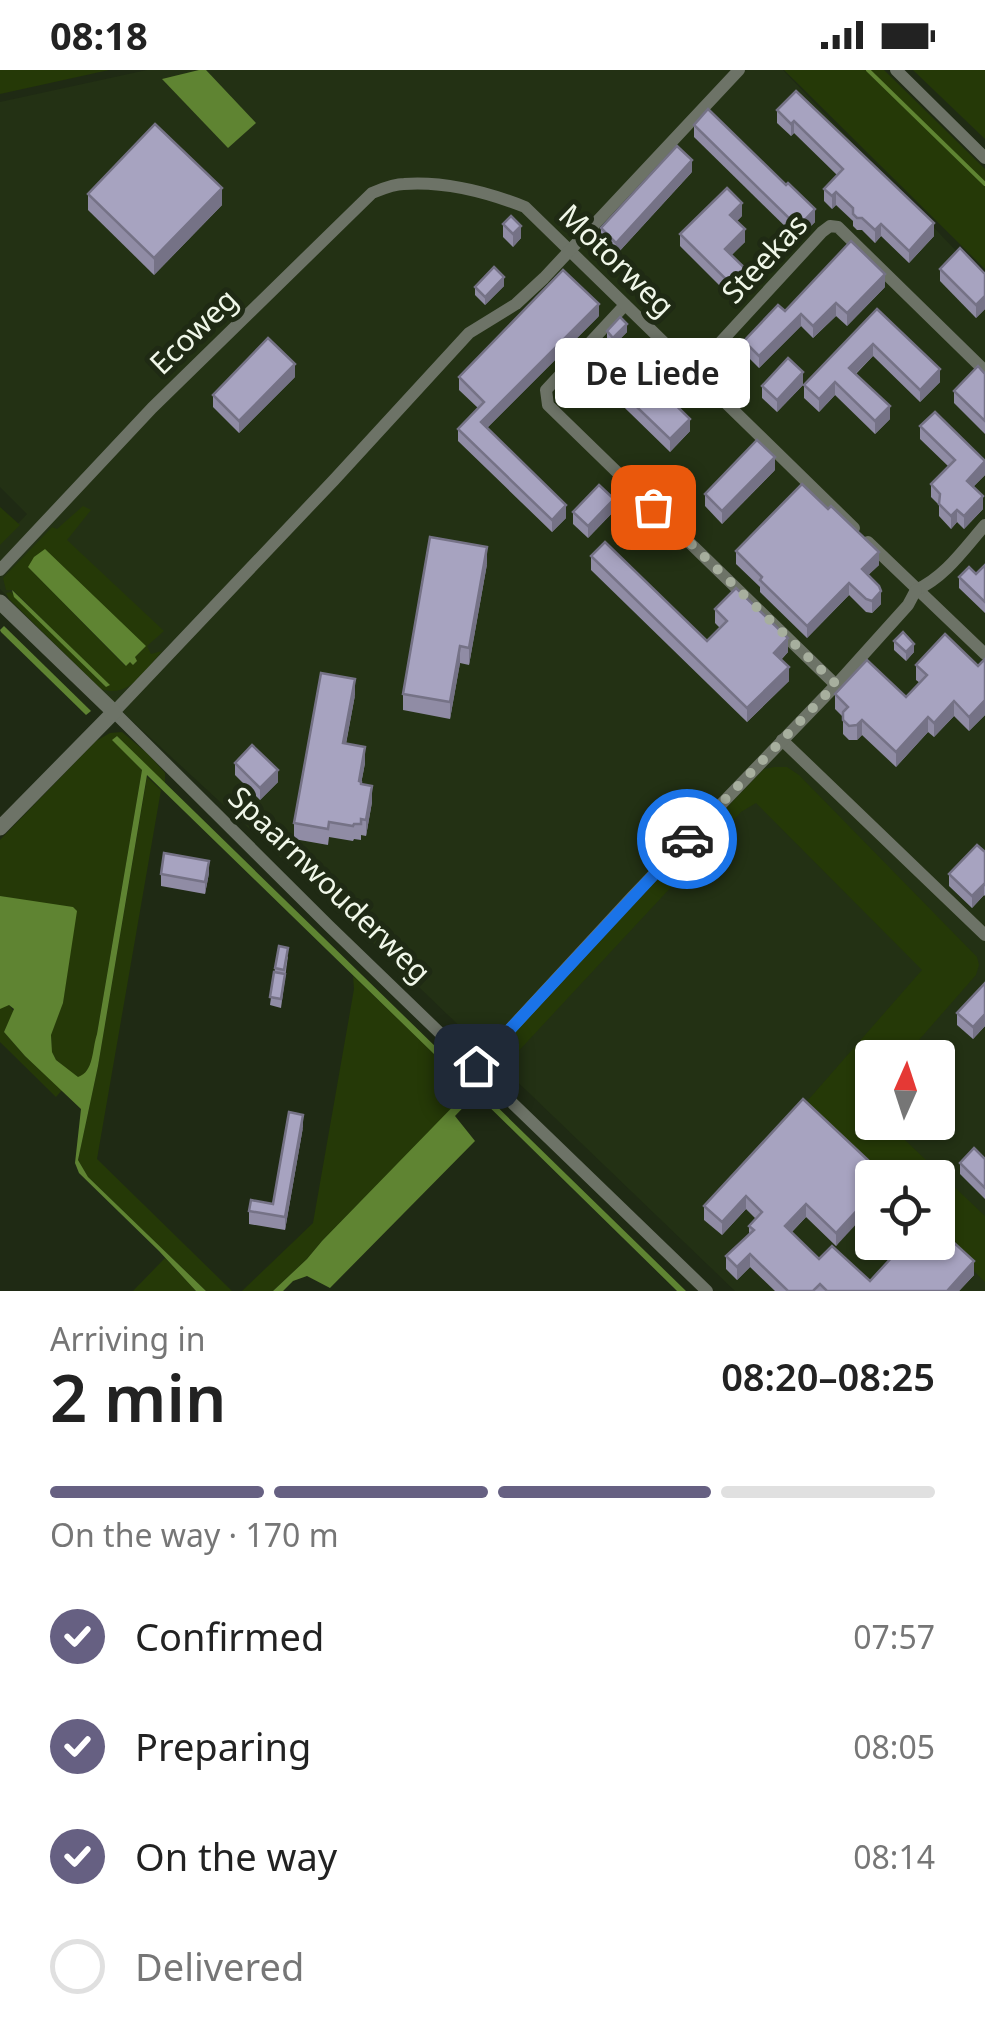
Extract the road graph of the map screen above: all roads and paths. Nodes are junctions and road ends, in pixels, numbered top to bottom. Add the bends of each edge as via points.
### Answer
1 (740, 70) edge
2 (896, 70) edge
3 (985, 158) edge
4 (452, 186) joint
5 (572, 250) junction
6 (625, 305) junction
7 (694, 370) junction
8 (985, 371) edge
9 (985, 526) edge
10 (0, 570) edge
11 (916, 590) junction
12 (0, 602) edge
13 (985, 654) edge
14 (836, 684) junction
15 (114, 712) junction
16 (782, 740) junction
17 (0, 828) edge
18 (985, 936) edge
19 (476, 1066) junction
20 (707, 1291) edge

1 - 5 street
2 - 3 street
4 - 5 street, Motorweg via 525,207
4 - 10 street, Ecoweg via 401,184 372,192 152,408
5 - 6 street, Motorweg
5 - 15 street via 516,304 469,333
6 - 7 street, Motorweg
6 - 14 street via 546,390 548,405
7 - 8 street, Steekas via 830,226
7 - 11 street, Motorweg
9 - 11 street via 942,574
11 - 13 street, Motorweg
11 - 14 street
12 - 15 street, Spaarnwouderweg
14 - 16 street
15 - 17 street
15 - 19 street, Spaarnwouderweg
16 - 18 street
16 - 19 street
19 - 20 street, Spaarnwouderweg

